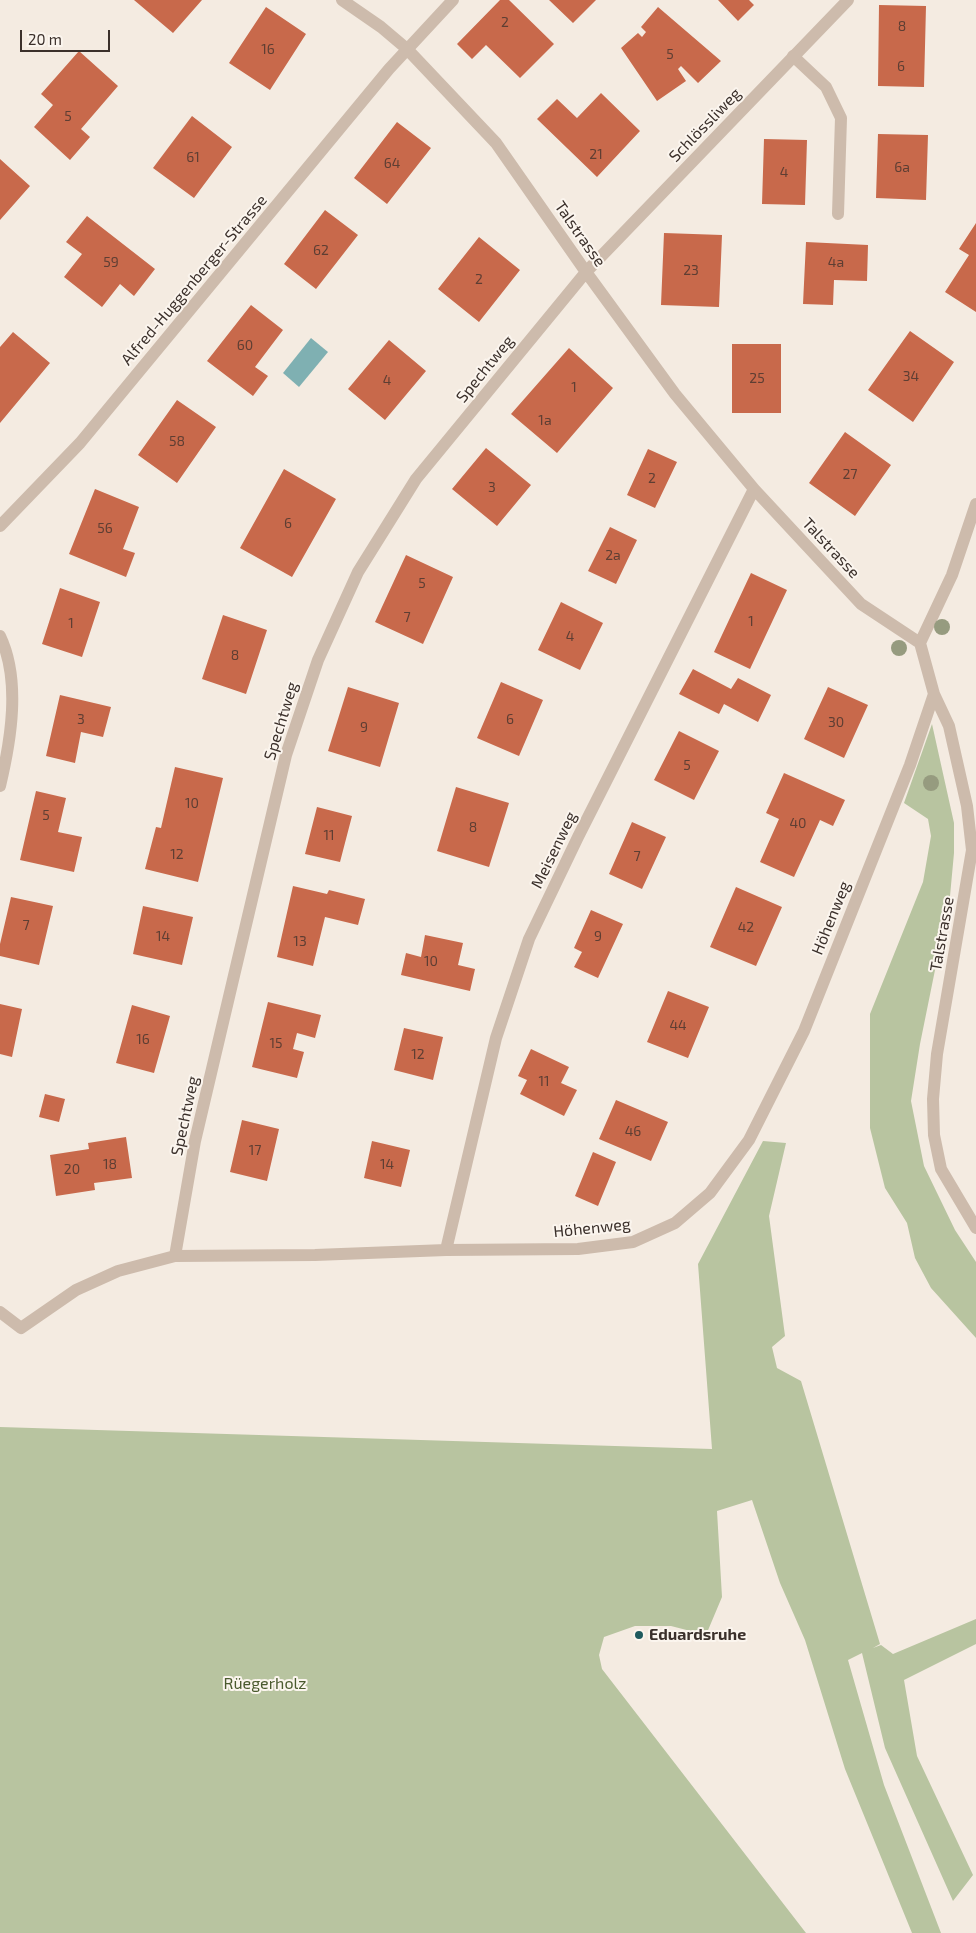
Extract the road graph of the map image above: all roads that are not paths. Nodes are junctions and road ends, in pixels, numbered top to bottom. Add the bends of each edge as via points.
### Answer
1 (342, 0) edge
2 (453, 0) edge
3 (848, 0) edge
4 (406, 49) junction
5 (793, 56) junction
6 (838, 214) dead end
7 (586, 272) junction
8 (754, 488) junction
9 (976, 504) edge
10 (0, 526) edge
11 (0, 636) edge
12 (920, 643) junction
13 (934, 694) junction
14 (0, 786) edge
15 (976, 1228) edge
16 (446, 1250) junction
17 (175, 1256) junction
18 (0, 1312) edge

1 - 4 street, Talstrasse
2 - 4 street, Alfred-Huggenberger-Strasse
3 - 5 street, Schlössliweg
4 - 7 street, Talstrasse via 496,143
4 - 10 street, Alfred-Huggenberger-Strasse via 80,443
5 - 6 street via 826,86 841,118
5 - 7 street, Schlössliweg
7 - 8 street, Talstrasse via 675,394
7 - 17 street, Spechtweg via 416,479 358,572 318,660 286,755 195,1141
8 - 12 street, Talstrasse via 861,604
8 - 16 street, Meisenweg via 529,939 496,1038
9 - 12 street via 952,576
11 - 14 street via 5,647 13,697 8,755
12 - 13 street, Talstrasse
13 - 15 street, Talstrasse via 949,726 967,806 972,850 937,1054 934,1135 941,1169
13 - 16 street, Höhenweg via 910,765 804,1031 749,1140 710,1193 675,1223 634,1242 578,1249
16 - 17 street, Höhenweg
17 - 18 street, Höhenweg via 118,1271 76,1290 21,1328

